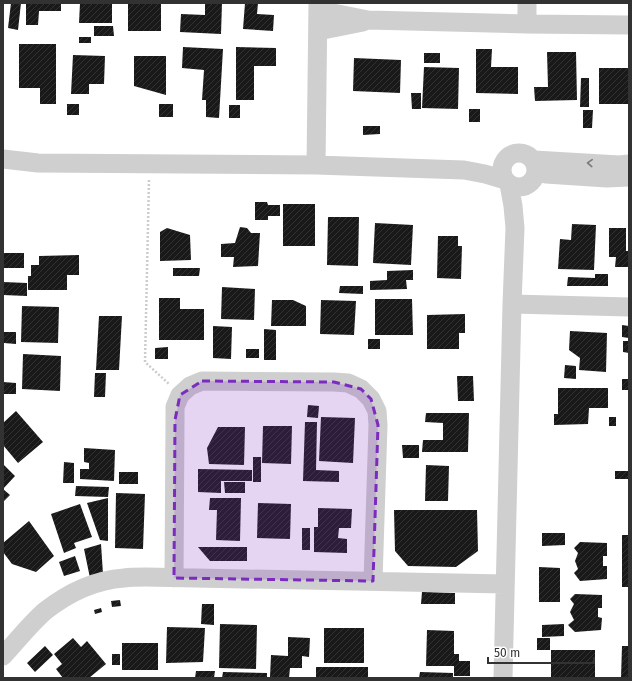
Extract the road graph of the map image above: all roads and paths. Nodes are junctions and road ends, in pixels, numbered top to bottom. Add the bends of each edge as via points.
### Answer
1 (527, 3) edge
2 (318, 6) edge
3 (368, 20) junction
4 (527, 24) junction
5 (629, 25) edge
6 (318, 31) junction
7 (508, 156) junction
8 (3, 159) edge
9 (150, 164) junction
10 (629, 164) edge
11 (316, 165) junction
12 (464, 170) junction
13 (534, 172) junction
14 (629, 177) edge
15 (507, 182) junction
16 (516, 228) junction
17 (512, 304) junction
18 (629, 306) edge
19 (180, 395) junction
20 (174, 578) junction
21 (373, 581) junction
22 (505, 584) junction
23 (3, 656) edge
24 (503, 678) edge

1 - 4 street
2 - 3 street
2 - 6 street
3 - 4 street
3 - 6 street
4 - 5 street
6 - 11 street
7 - 12 street via 487,165
7 - 13 street via 524,153 530,156
7 - 15 street via 502,168 502,174
8 - 9 street via 38,163
9 - 11 street
9 - 19 path via 144,362
10 -> 13 street
11 - 12 street
12 - 15 street
13 - 14 street via 607,178
13 - 15 street via 526,186 514,187
13 - 16 street via 519,212
15 - 16 street
16 - 17 street
17 - 18 street
17 - 22 street
19 - 20 street via 175,407
19 - 21 street via 190,386 202,381 334,382 348,383 361,388 377,411 378,426
20 - 21 street
20 - 23 street via 124,578 82,588 45,611
21 - 22 street
22 - 24 street

